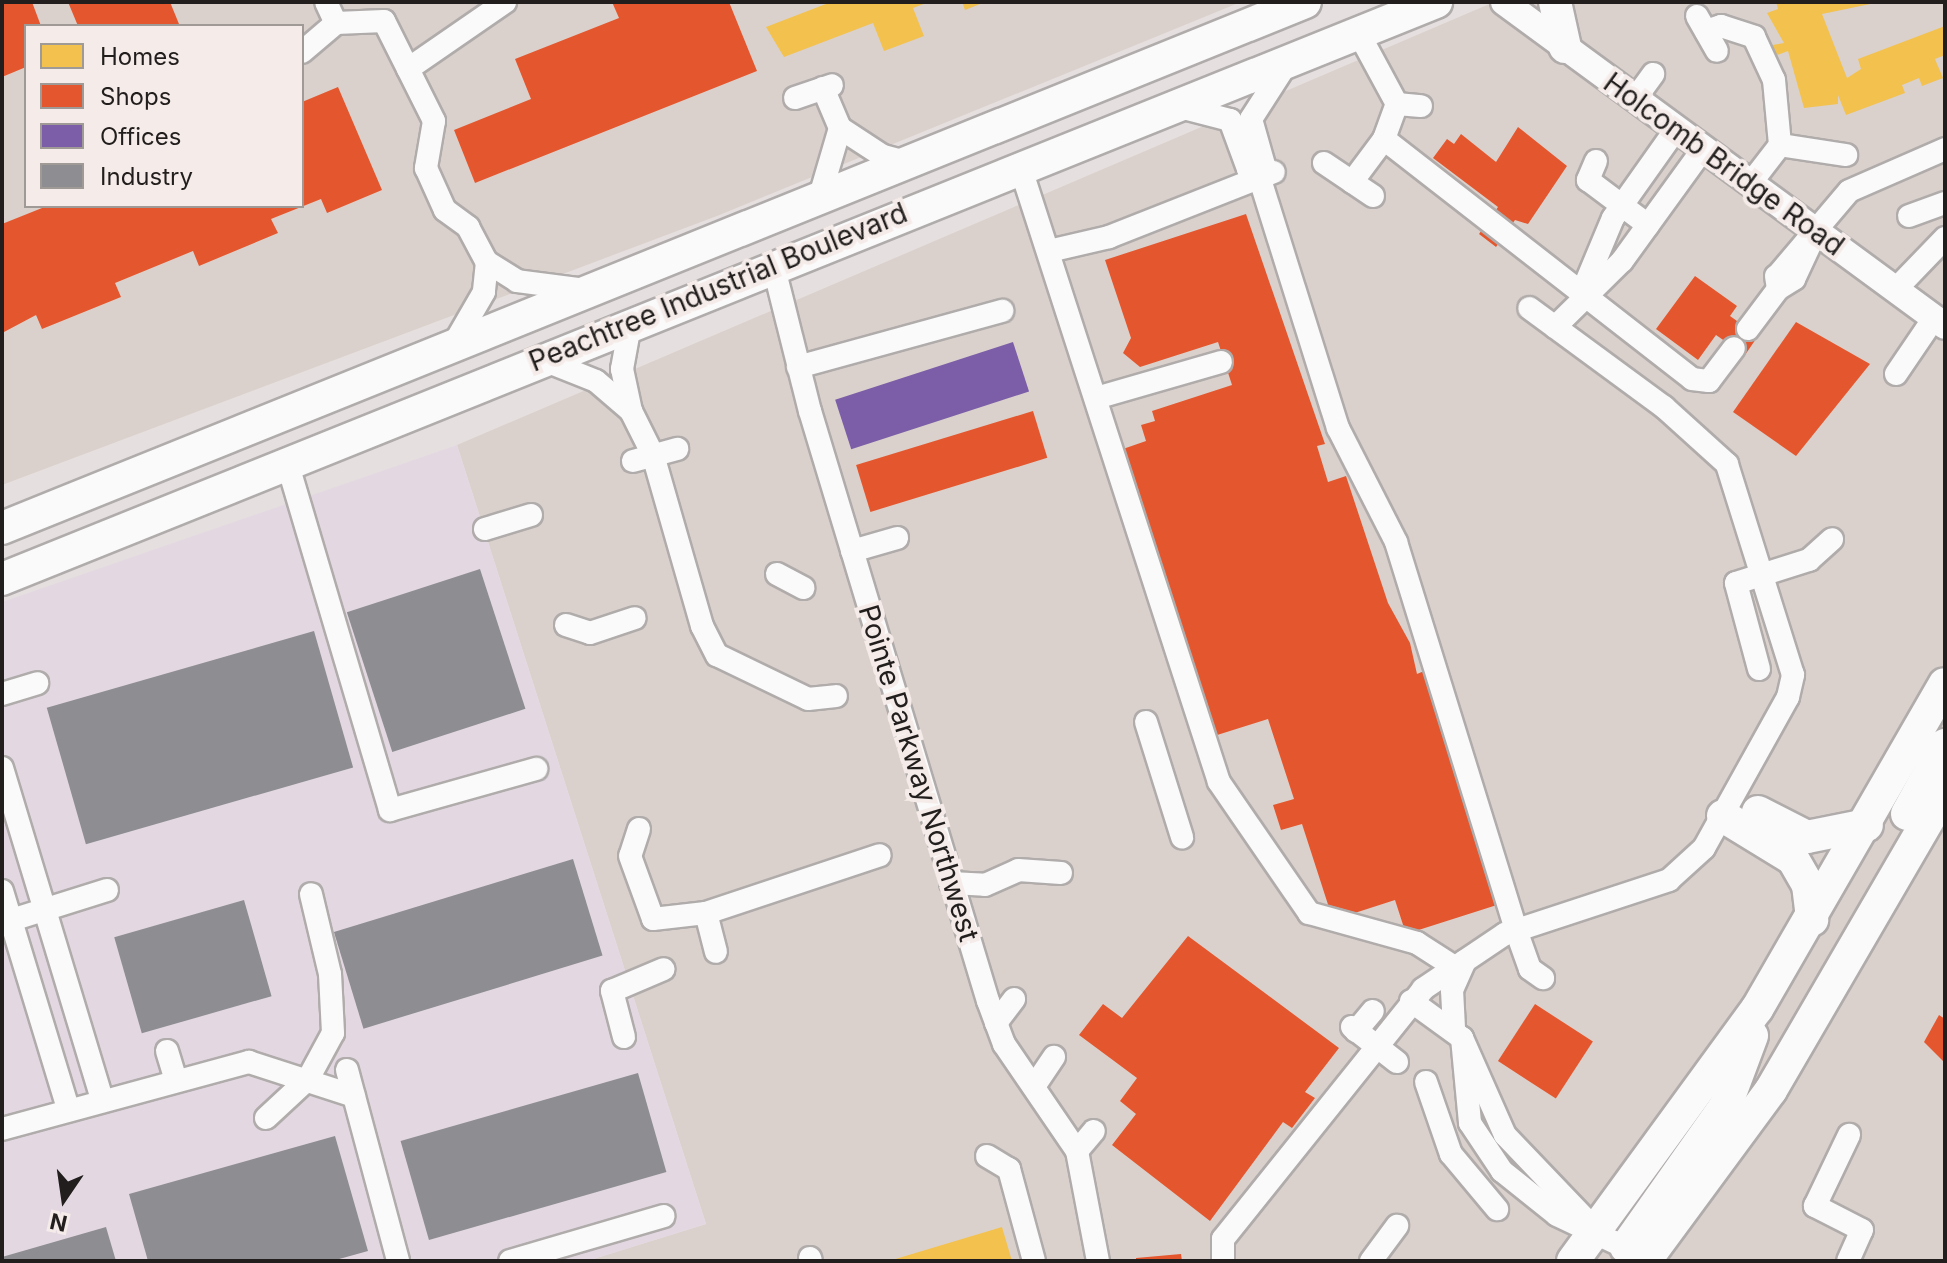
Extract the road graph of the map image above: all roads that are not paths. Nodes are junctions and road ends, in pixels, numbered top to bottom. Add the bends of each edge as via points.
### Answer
1 (326, 2) edge
2 (505, 2) edge
3 (1305, 2) edge
4 (1436, 2) edge
5 (1504, 2) edge
6 (1555, 2) edge
7 (336, 23) junction
8 (1358, 32) junction
9 (1706, 32) dead end
10 (1565, 47) junction
11 (304, 50) edge
12 (1291, 59) junction
13 (408, 69) junction
14 (1653, 74) dead end
15 (795, 98) dead end
16 (1635, 99) junction
17 (1397, 104) junction
18 (1421, 106) dead end
19 (1170, 107) junction
20 (840, 128) junction
21 (1676, 129) junction
22 (1775, 138) junction
23 (1384, 139) junction
24 (1703, 149) junction
25 (1945, 149) edge
26 (1846, 155) dead end
27 (1596, 161) dead end
28 (906, 162) junction
29 (1324, 163) dead end
30 (1020, 166) junction
31 (1268, 174) junction
32 (1352, 182) junction
33 (1750, 184) junction
34 (820, 196) junction
35 (1373, 196) dead end
36 (1945, 203) edge
37 (1622, 206) junction
38 (1909, 216) dead end
39 (1648, 225) junction
40 (1816, 232) junction
41 (1945, 238) edge
42 (1049, 251) junction
43 (487, 262) junction
44 (774, 268) junction
45 (583, 289) junction
46 (1895, 290) junction
47 (1580, 296) junction
48 (1529, 308) dead end
49 (1002, 311) dead end
50 (1939, 322) edge
51 (630, 325) junction
52 (1555, 327) junction
53 (1748, 329) dead end
54 (455, 342) junction
55 (1734, 348) dead end
56 (541, 359) junction
57 (1221, 362) dead end
58 (798, 367) junction
59 (1896, 374) dead end
60 (1096, 398) junction
61 (631, 411) junction
62 (677, 449) dead end
63 (643, 458) junction
64 (287, 462) junction
65 (531, 515) dead end
66 (2, 528) edge
67 (485, 529) dead end
68 (897, 538) dead end
69 (1832, 539) dead end
70 (852, 551) junction
71 (777, 574) dead end
72 (1766, 574) junction
73 (2, 579) edge
74 (803, 588) dead end
75 (635, 618) dead end
76 (566, 625) dead end
77 (1759, 669) dead end
78 (37, 683) dead end
79 (1945, 684) edge
80 (2, 694) edge
81 (836, 696) dead end
82 (1146, 722) dead end
83 (1945, 745) edge
84 (2, 768) edge
85 (536, 769) dead end
86 (1945, 791) edge
87 (1729, 808) junction
88 (1867, 825) junction
89 (639, 829) dead end
90 (1182, 837) dead end
91 (880, 855) dead end
92 (1061, 873) dead end
93 (951, 883) junction
94 (107, 890) dead end
95 (2, 891) edge
96 (311, 894) dead end
97 (47, 907) junction
98 (706, 913) junction
99 (1812, 920) junction
100 (1873, 920) junction
101 (6, 921) edge
102 (1516, 930) junction
103 (1472, 951) junction
104 (716, 952) dead end
105 (1453, 966) junction
106 (664, 969) dead end
107 (1543, 978) dead end
108 (1014, 999) dead end
109 (1411, 1001) junction
110 (1373, 1011) dead end
111 (996, 1023) junction
112 (1458, 1033) junction
113 (624, 1037) dead end
114 (1374, 1045) junction
115 (167, 1051) dead end
116 (1054, 1057) dead end
117 (1397, 1062) dead end
118 (347, 1070) dead end
119 (308, 1079) junction
120 (176, 1080) junction
121 (1426, 1082) dead end
122 (1035, 1085) junction
123 (354, 1096) junction
124 (102, 1100) junction
125 (61, 1110) junction
126 (266, 1118) dead end
127 (2, 1129) edge
128 (1094, 1131) dead end
129 (1849, 1135) dead end
130 (1077, 1151) junction
131 (987, 1156) dead end
132 (1497, 1209) dead end
133 (664, 1216) dead end
134 (1397, 1226) dead end
135 (1627, 1252) edge
136 (398, 1261) edge
137 (510, 1261) edge
138 (1034, 1261) edge
139 (1098, 1261) edge
140 (1223, 1261) edge
141 (1371, 1261) edge
142 (1573, 1261) edge
143 (1848, 1261) edge

1 - 7 street
2 - 13 street
3 - 28 highway, Peachtree Industrial Boulevard
4 - 8 highway, Peachtree Industrial Boulevard
5 - 10 main road, Holcomb Bridge Road
6 - 10 highway
7 - 11 street
7 - 13 street via 384,21
8 - 12 highway, Peachtree Industrial Boulevard
8 - 17 street
9 - 22 street via 1721,26 1754,37 1774,80
10 - 16 main road, Holcomb Bridge Road
12 - 19 highway, Peachtree Industrial Boulevard
12 - 31 street via 1251,119
13 - 43 street via 434,121 426,168 445,210 468,227
14 - 16 street
15 - 20 street via 827,86
16 - 21 main road, Holcomb Bridge Road
17 - 18 street
17 - 23 street
19 - 30 highway, Peachtree Industrial Boulevard
19 - 31 street via 1214,110 1230,120 1248,169
20 - 28 street via 883,156
20 - 34 street
21 - 24 main road, Holcomb Bridge Road
21 - 37 street
22 - 26 street
22 - 33 street
23 - 32 street
23 - 47 street
24 - 33 main road, Holcomb Bridge Road
24 - 39 street
25 - 40 street via 1870,188
27 - 37 street via 1588,180
28 - 34 highway, Peachtree Industrial Boulevard
29 - 32 street
30 - 42 street
30 - 44 highway, Peachtree Industrial Boulevard
31 - 42 street via 1109,237
31 - 102 street via 1338,428 1396,542
32 - 35 street
33 - 40 main road, Holcomb Bridge Road
34 - 45 highway, Peachtree Industrial Boulevard
36 - 38 street
37 - 39 street
37 - 47 street
39 - 47 street via 1622,261
40 - 46 main road, Holcomb Bridge Road
40 - 53 street via 1805,263 1774,281
41 - 46 street
42 - 60 street
43 - 45 street via 540,287
43 - 54 street via 484,292
44 - 51 highway, Peachtree Industrial Boulevard
44 - 58 street, Pointe Parkway Northwest
45 - 54 highway, Peachtree Industrial Boulevard
46 - 50 main road, Holcomb Bridge Road
47 - 52 street
47 - 55 street via 1692,379 1709,381
48 - 52 street
49 - 58 street
50 - 59 street
51 - 56 highway, Peachtree Industrial Boulevard
51 - 61 street via 622,369
52 - 72 street via 1727,464
54 - 66 highway, Peachtree Industrial Boulevard
56 - 61 street via 596,381
56 - 64 highway, Peachtree Industrial Boulevard
57 - 60 street
58 - 70 street, Pointe Parkway Northwest
60 - 105 street via 1219,782 1309,913 1417,943
61 - 63 street
62 - 63 street
63 - 81 street via 717,655 808,699
64 - 73 highway, Peachtree Industrial Boulevard
64 - 85 street via 390,810
65 - 67 street
68 - 70 street
69 - 72 street via 1809,560
70 - 93 street, Pointe Parkway Northwest
71 - 74 street
72 - 77 street via 1736,583
72 - 87 street via 1793,675 1781,715
75 - 76 street via 590,633
78 - 80 street
79 - 88 highway
82 - 90 street
83 - 100 highway via 1891,849
84 - 97 street
86 - 100 highway
87 - 88 highway via 1807,837
87 - 99 highway via 1793,859 1808,885
87 - 102 street via 1704,848 1669,880
88 - 99 highway
89 - 98 street via 630,856 653,919
91 - 98 street
92 - 93 street via 1018,870 985,885
93 - 111 street, Pointe Parkway Northwest
94 - 97 street
95 - 101 street
96 - 119 street via 330,974 333,1033
97 - 101 street
97 - 124 street
98 - 104 street
99 - 135 highway via 1757,1009
100 - 135 highway via 1771,1090
101 - 125 street
102 - 103 street
102 - 107 street via 1530,969
103 - 105 street
103 - 112 street via 1454,975
105 - 109 street
106 - 113 street via 612,991
108 - 111 street
109 - 112 street
109 - 114 street
110 - 114 street via 1354,1029
111 - 122 street, Pointe Parkway Northwest
112 - 135 street via 1505,1135
114 - 117 street
114 - 140 street via 1223,1239
115 - 120 street
116 - 122 street
118 - 123 street
119 - 120 street via 249,1062
119 - 123 street
119 - 126 street
120 - 124 street
121 - 132 street via 1451,1154
122 - 130 street, Pointe Parkway Northwest
123 - 136 street
124 - 125 street
125 - 127 street
128 - 130 street
129 - 143 street via 1815,1206 1862,1230
130 - 139 street, Pointe Parkway Northwest
131 - 138 street via 1009,1169
133 - 137 street
134 - 141 street
135 - 142 highway

